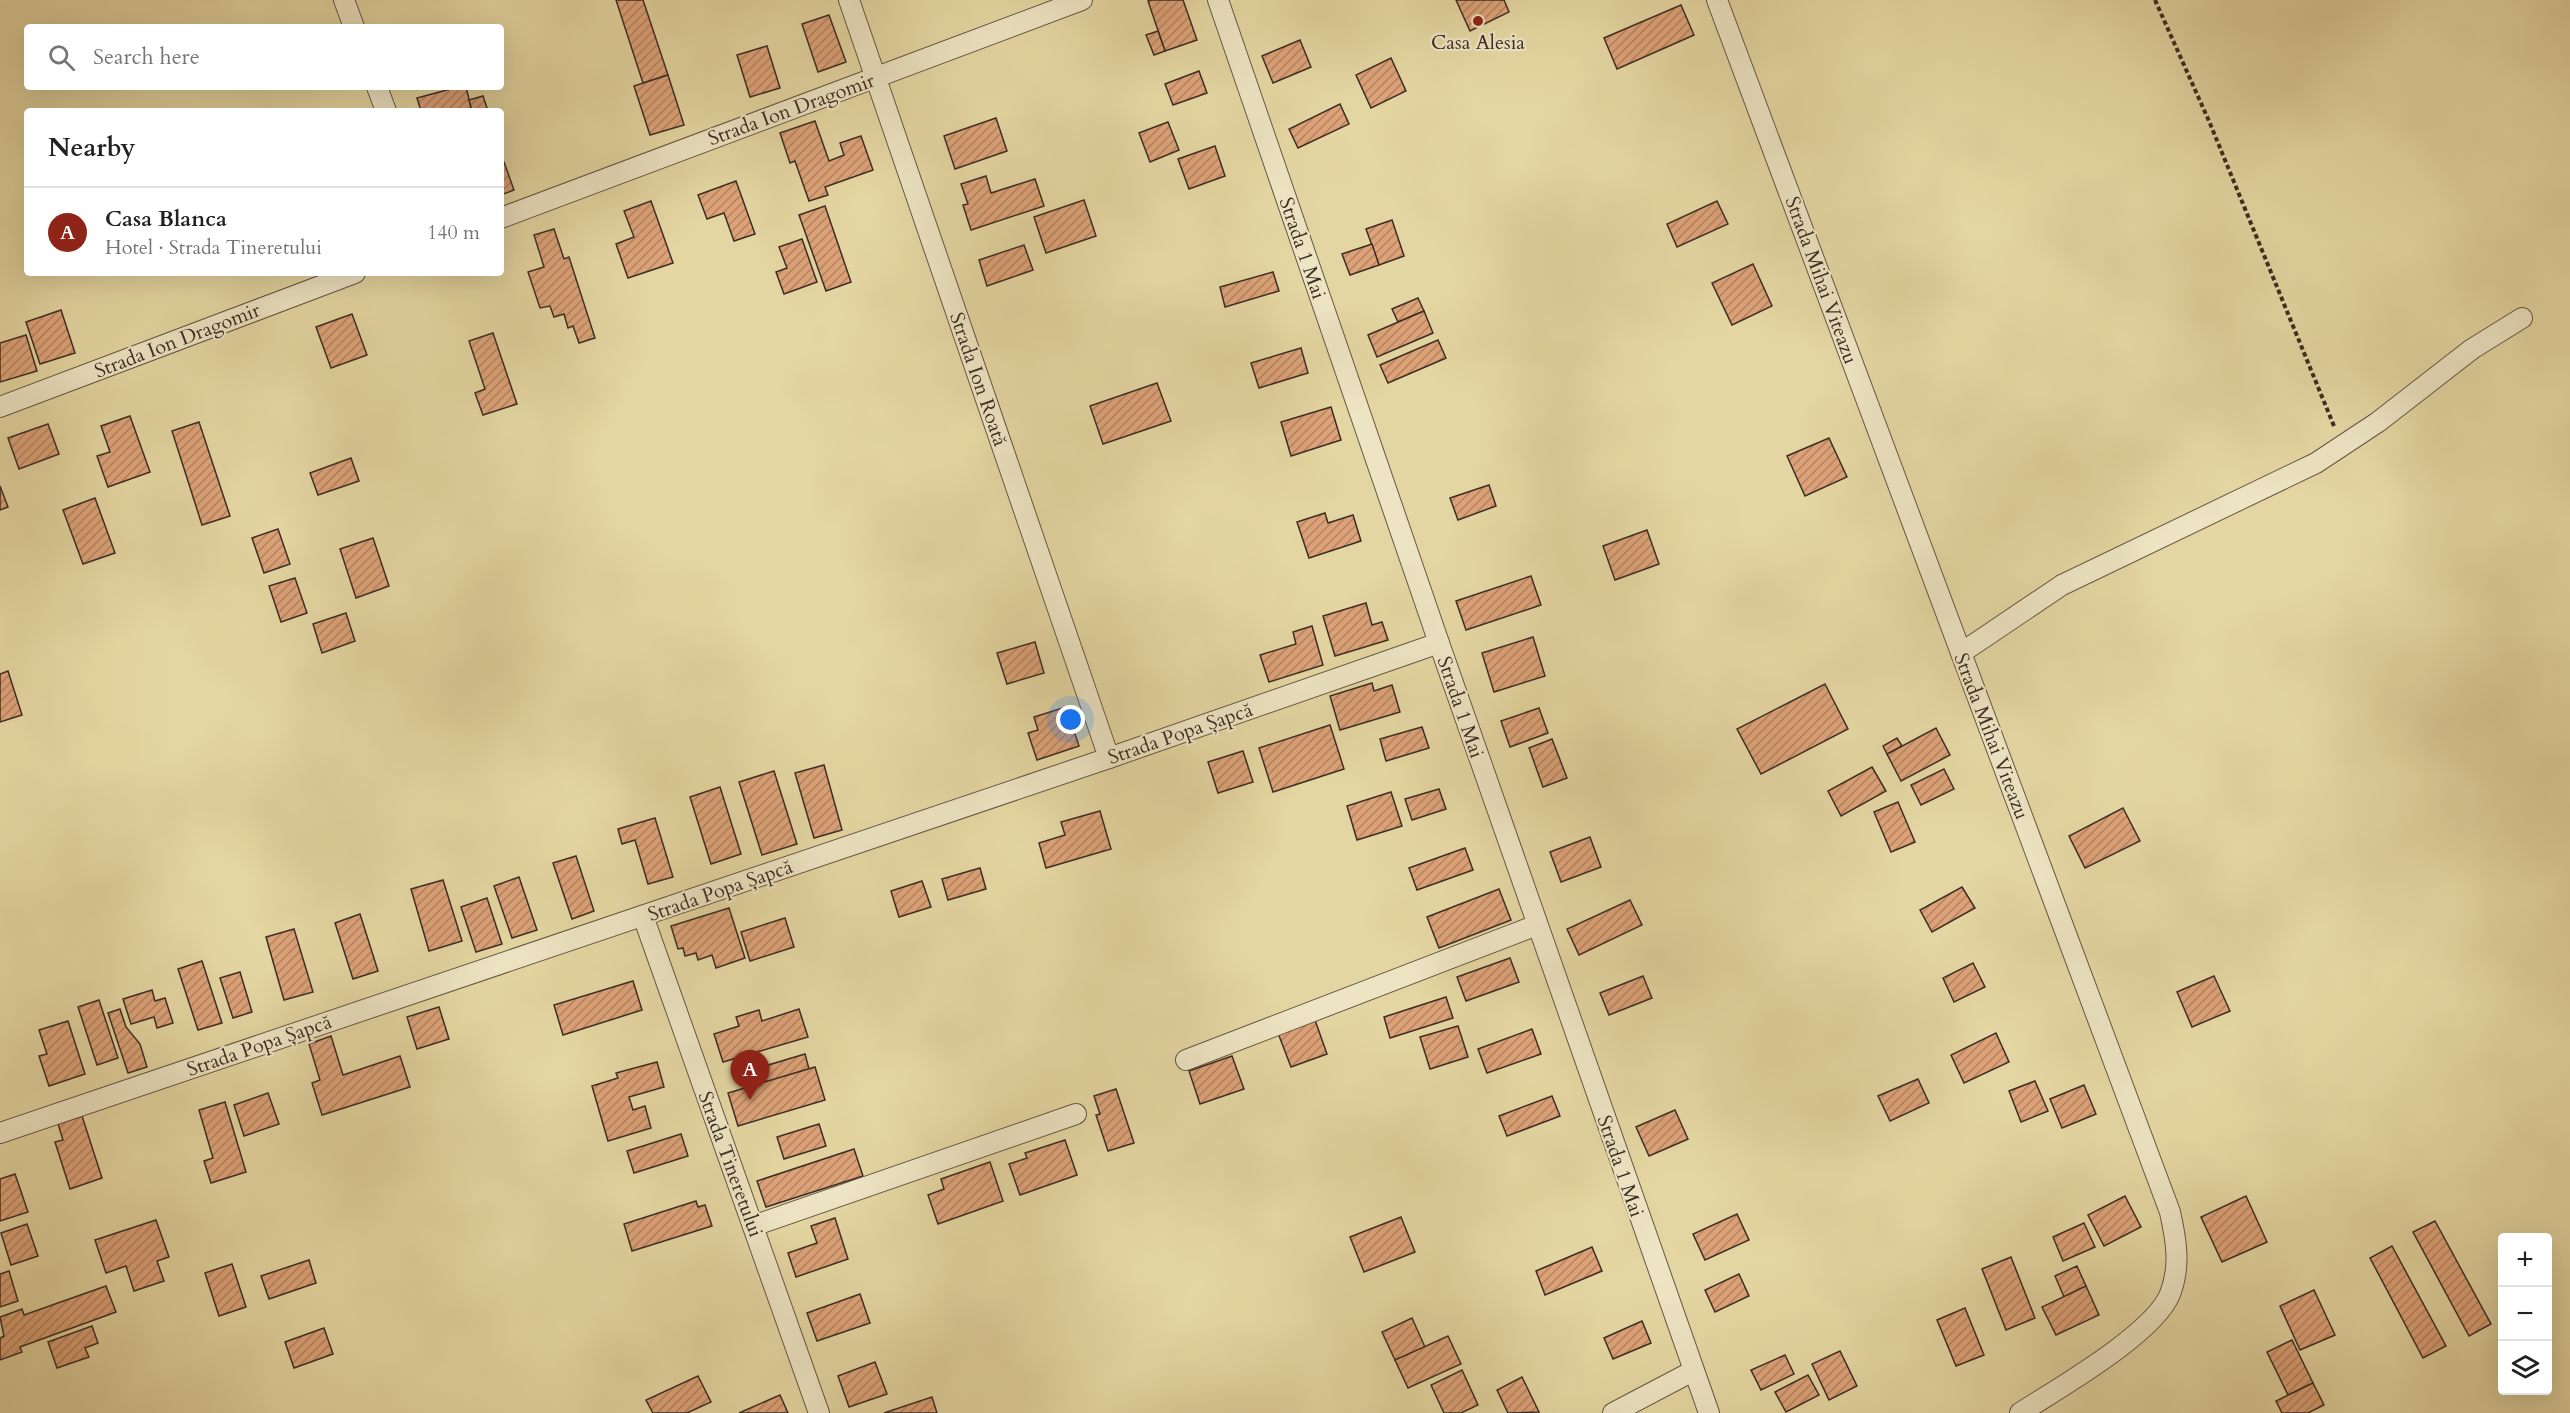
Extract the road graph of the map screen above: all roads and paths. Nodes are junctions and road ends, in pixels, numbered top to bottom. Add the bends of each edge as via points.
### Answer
1 (344, 0) edge
2 (849, 0) edge
3 (1082, 0) edge
4 (1218, 0) edge
5 (1717, 0) edge
6 (2155, 0) edge
7 (353, 24) edge
8 (876, 78) junction
9 (377, 90) edge
10 (385, 108) edge
11 (504, 217) edge
12 (347, 276) edge
13 (2522, 318) dead end
14 (0, 407) edge
15 (2341, 446) junction
16 (1438, 643) junction
17 (1961, 653) junction
18 (1109, 758) junction
19 (643, 916) junction
20 (1537, 925) junction
21 (1186, 1060) dead end
22 (1076, 1113) dead end
23 (0, 1133) edge
24 (753, 1226) junction
25 (1693, 1371) junction
26 (819, 1413) edge
27 (1613, 1413) edge
28 (1709, 1413) edge
29 (2020, 1413) edge

1 - 7 street
2 - 8 street, Strada Ion Roată
3 - 8 street, Strada Ion Dragomir
4 - 16 street, Strada 1 Mai
5 - 17 street, Strada Mihai Viteazu
6 - 15 path via 2209,121
8 - 11 street, Strada Ion Dragomir
8 - 18 street, Strada Ion Roată
9 - 10 street
12 - 14 street, Strada Ion Dragomir
13 - 15 street via 2472,349
15 - 17 street via 2316,463 2062,585
16 - 18 street, Strada Popa Șapcă
16 - 20 street, Strada 1 Mai
17 - 29 street, Strada Mihai Viteazu via 2162,1186 2176,1238 2177,1264 2170,1295 2146,1325 2097,1365
18 - 19 street, Strada Popa Șapcă
19 - 23 street, Strada Popa Șapcă
19 - 24 street, Strada Tineretului
20 - 21 street
20 - 25 street, Strada 1 Mai
22 - 24 street
24 - 26 street, Strada Tineretului
25 - 27 street
25 - 28 street, Strada 1 Mai

